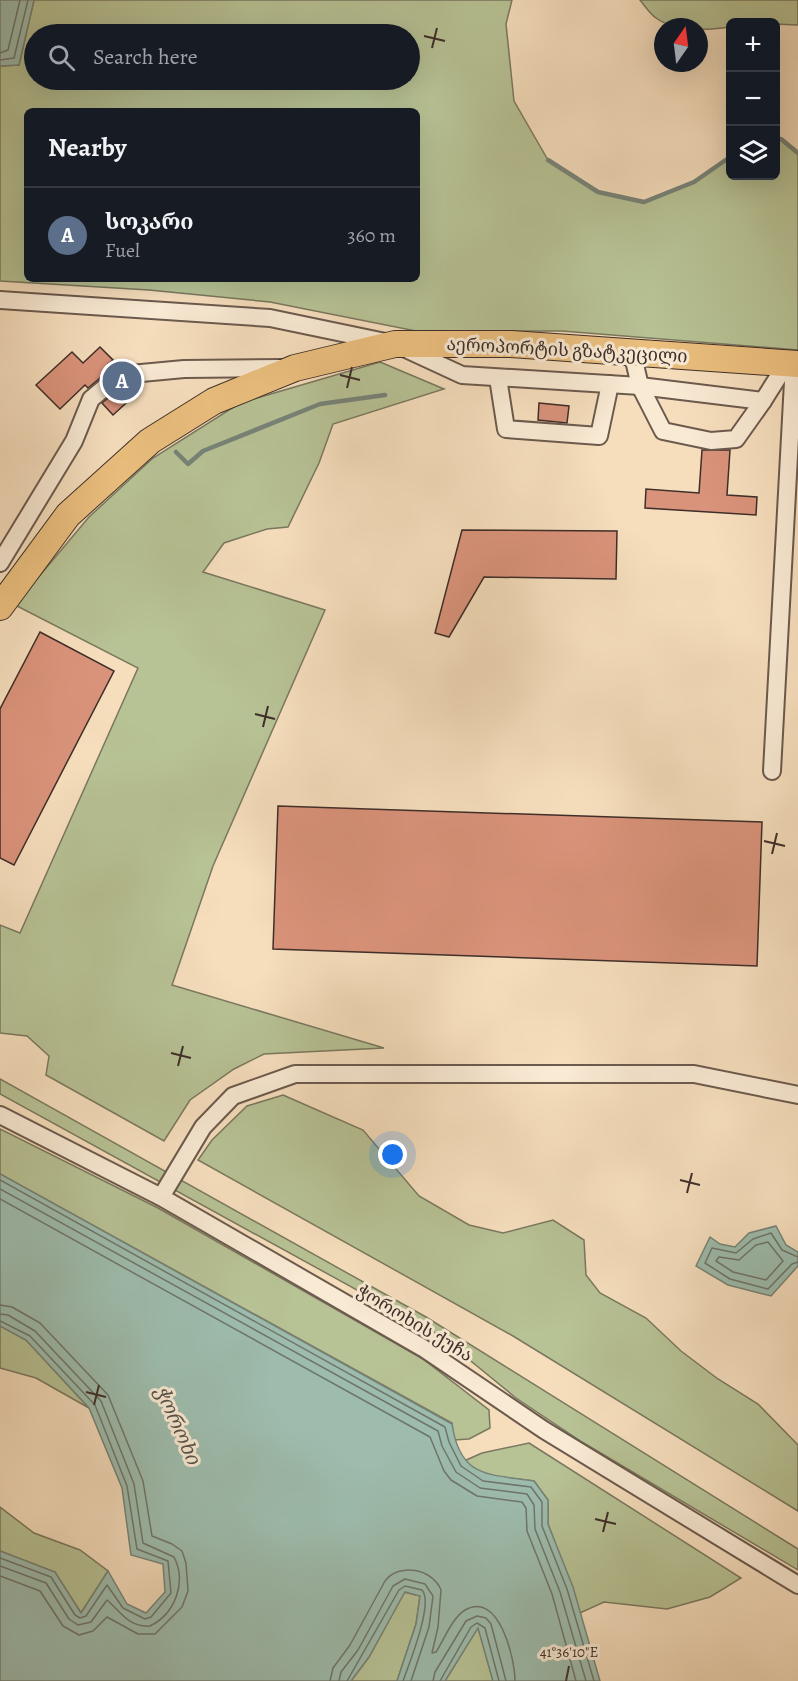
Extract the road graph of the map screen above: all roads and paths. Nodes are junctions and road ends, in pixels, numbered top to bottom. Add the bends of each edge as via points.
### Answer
1 (0, 300) edge
2 (395, 344) junction
3 (632, 352) junction
4 (793, 363) edge
5 (295, 368) junction
6 (498, 378) junction
7 (610, 384) junction
8 (640, 386) junction
9 (763, 401) junction
10 (0, 563) edge
11 (0, 607) edge
12 (772, 771) dead end
13 (798, 1095) edge
14 (0, 1115) edge
15 (161, 1197) junction
16 (798, 1585) edge

1 - 2 street via 270,318
2 - 3 highway, აეროპორტის გზატკეცილი via 511,344
2 - 5 highway, აეროპორტის გზატკეცილი
2 - 6 street via 462,375
3 - 4 highway, აეროპორტის გზატკეცილი
3 - 8 street
4 - 9 street
4 - 12 street
5 - 10 street via 184,369 120,375 91,399 74,441
5 - 11 highway, აეროპორტის გზატკეცილი via 214,401 150,441 68,515
6 - 7 street
6 - 7 street via 506,429 599,436
7 - 8 street
8 - 9 street
8 - 9 street via 663,431 711,441 736,439
13 - 15 street via 694,1074 295,1074 233,1096 203,1127
14 - 15 street, ჭოროხის ქუჩა
15 - 16 street, ჭოროხის ქუჩა via 423,1348 543,1430

